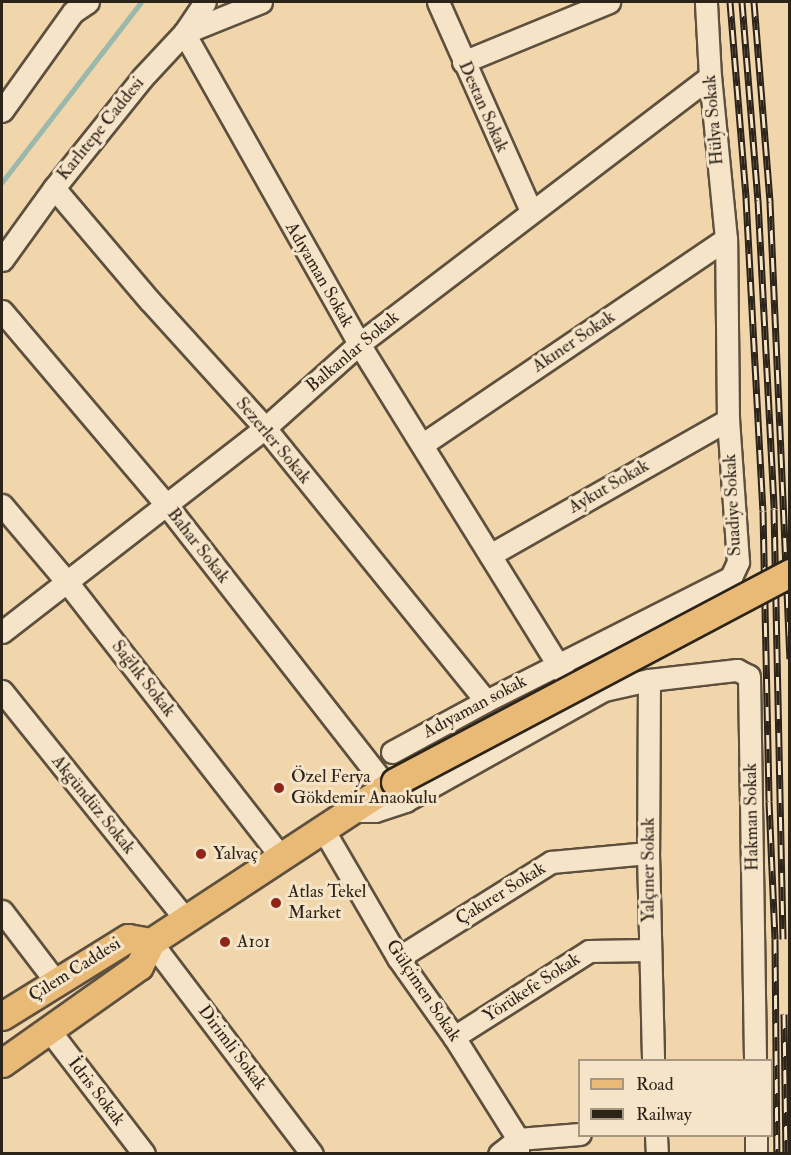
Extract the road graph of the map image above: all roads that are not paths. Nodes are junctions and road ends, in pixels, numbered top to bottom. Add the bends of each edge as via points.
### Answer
1 (205, 2) edge
2 (261, 2) edge
3 (438, 2) edge
4 (609, 2) edge
5 (706, 2) edge
6 (72, 5) edge
7 (184, 33) junction
8 (463, 62) junction
9 (710, 77) junction
10 (3, 106) edge
11 (54, 188) junction
12 (531, 212) junction
13 (726, 239) junction
14 (2, 260) edge
15 (2, 310) edge
16 (359, 344) junction
17 (728, 420) junction
18 (265, 428) junction
19 (423, 444) junction
20 (165, 503) junction
21 (2, 505) edge
22 (490, 555) junction
23 (789, 573) edge
24 (67, 582) junction
25 (2, 632) edge
26 (558, 664) junction
27 (649, 680) junction
28 (2, 691) edge
29 (486, 700) junction
30 (580, 703) junction
31 (392, 752) dead end
32 (391, 785) junction
33 (351, 811) junction
34 (323, 829) junction
35 (648, 854) junction
36 (280, 856) junction
37 (2, 911) edge
38 (184, 919) junction
39 (151, 942) junction
40 (649, 950) junction
41 (398, 958) junction
42 (56, 982) junction
43 (2, 1016) edge
44 (49, 1030) junction
45 (454, 1037) junction
46 (653, 1059) edge
47 (755, 1059) edge
48 (2, 1063) edge
49 (578, 1134) edge
50 (656, 1137) edge
51 (756, 1137) edge
52 (518, 1146) edge
53 (144, 1154) edge
54 (312, 1154) edge
55 (499, 1154) edge
56 (657, 1154) edge
57 (756, 1154) edge

1 - 7 street, Karlıtepe Caddesi
2 - 7 street
3 - 8 street, Destan Sokak
4 - 8 street
5 - 9 street, Hülya Sokak
6 - 10 street
7 - 11 street, Karlıtepe Caddesi via 142,78
7 - 16 street, Adıyaman Sokak
8 - 12 street, Destan Sokak
9 - 12 street, Balkanlar Sokak
9 - 13 street, Hülya Sokak
11 - 14 street, Karlıtepe Caddesi
11 - 18 street, Sezerler Sokak
12 - 16 street, Balkanlar Sokak
13 - 17 street, Suadiye Sokak
13 - 19 street, Akıner Sokak
15 - 20 street, Bahar Sokak
16 - 18 street, Balkanlar Sokak
16 - 19 street, Adıyaman Sokak
17 - 22 street, Aykut Sokak
17 - 26 street, Suadiye Sokak via 738,562 730,577
18 - 20 street, Balkanlar Sokak
18 - 29 street, Sezerler Sokak
19 - 22 street, Adıyaman Sokak
20 - 24 street, Balkanlar Sokak
20 - 32 street, Bahar Sokak
21 - 24 street, Sağlık Sokak
22 - 26 street, Adıyaman Sokak
23 - 32 main road, bridge
24 - 25 street, Balkanlar Sokak
24 - 36 street, Sağlık Sokak
26 - 29 street, Adıyaman sokak
26 - 30 street, Adıyaman Sokak
27 - 30 street via 604,690
27 - 35 street, Yalçıner Sokak
27 - 47 street, Hakman Sokak via 737,670 749,676
28 - 38 street, Akgündüz Sokak
29 - 31 street, Adıyaman sokak
30 - 33 street via 405,801 375,811
32 - 33 main road
33 - 34 main road
34 - 36 main road
34 - 41 street, Gülçimen Sokak
35 - 40 street, Yalçıner Sokak
35 - 41 street, Çakırer Sokak via 551,862
36 - 38 main road
37 - 42 street
38 - 39 main road
39 - 42 main road, Çilem Caddesi via 128,938
39 - 44 main road via 139,966
39 - 54 street, Dirimli Sokak
40 - 45 street, Yörükefe Sokak via 589,951
40 - 46 street, Yalçıner Sokak
41 - 45 street, Gülçimen Sokak
42 - 43 main road, Çilem Caddesi
44 - 48 main road
44 - 53 street, İdris Sokak
45 - 52 street, Gülçimen Sokak
49 - 52 street
50 - 56 street
51 - 57 street
52 - 55 street

